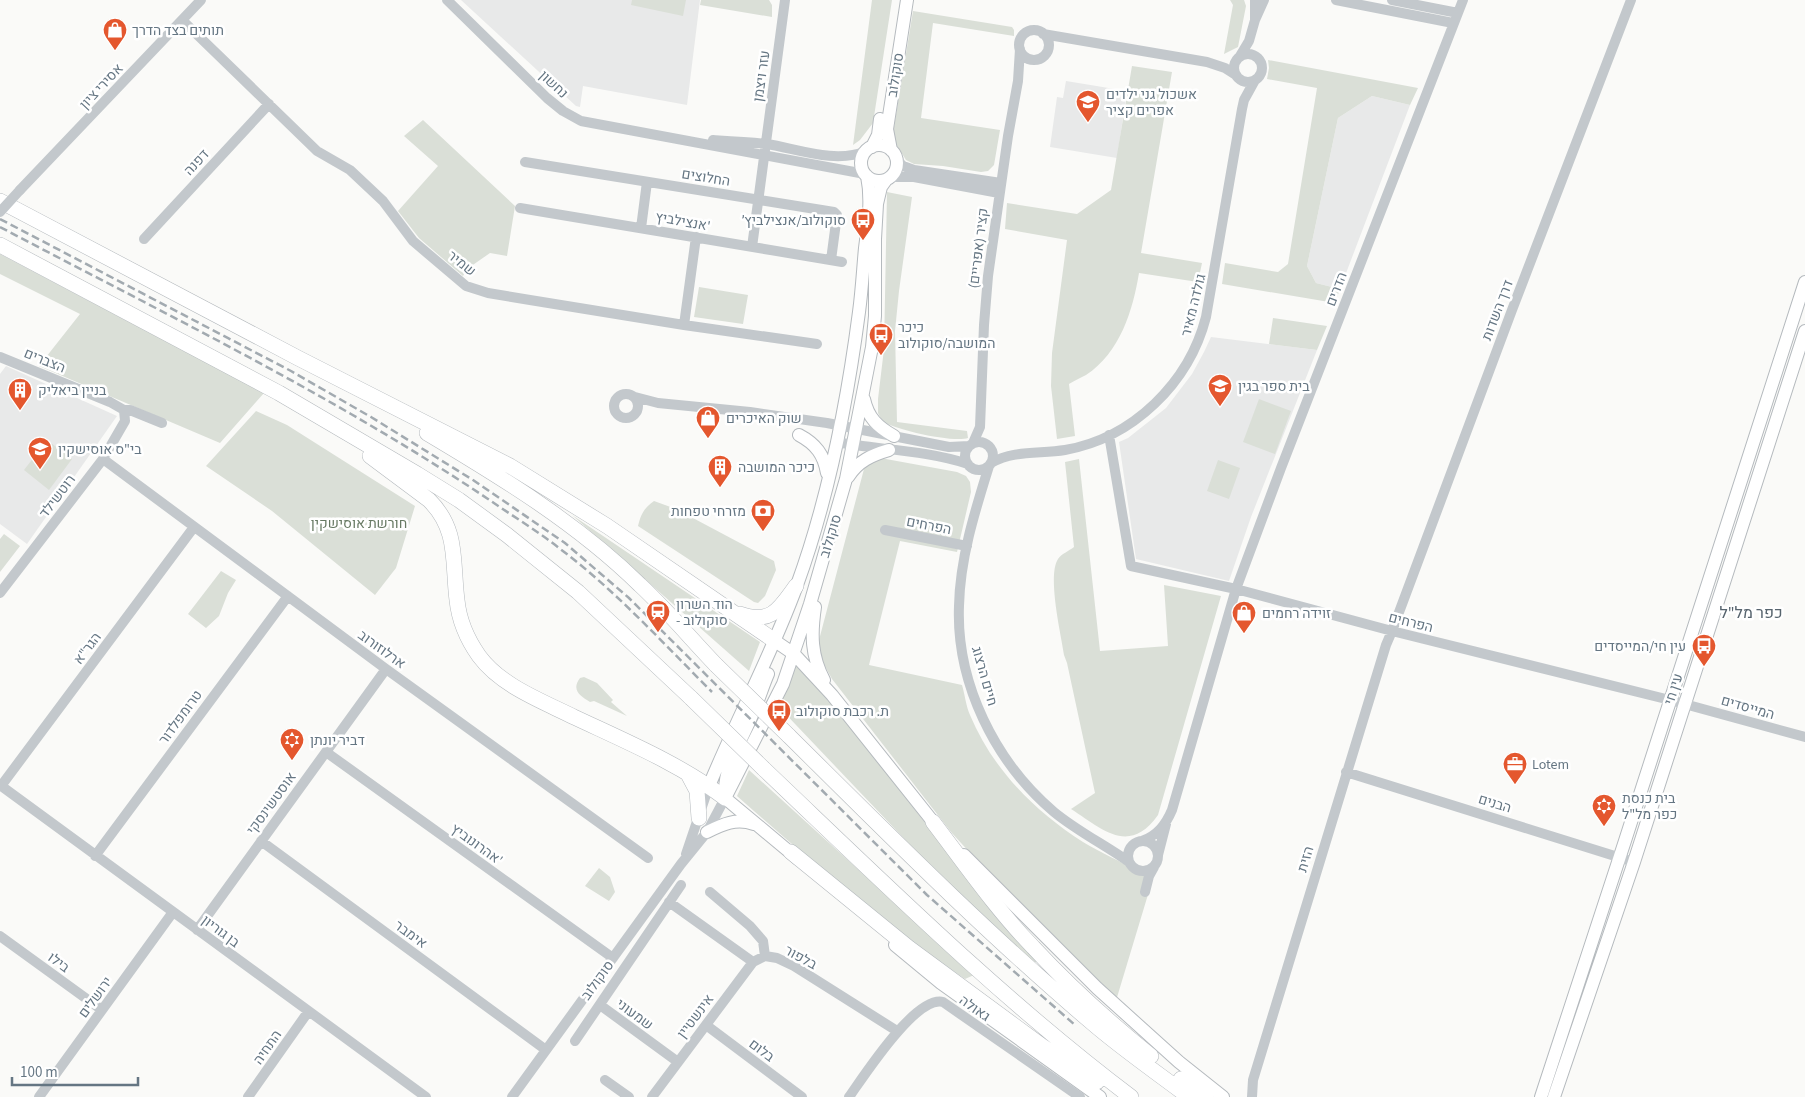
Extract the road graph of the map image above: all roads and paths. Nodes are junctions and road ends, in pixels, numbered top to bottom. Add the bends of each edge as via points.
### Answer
1 (201, 0) edge
2 (447, 0) edge
3 (780, 0) edge
4 (785, 0) edge
5 (898, 0) edge
6 (907, 0) edge
7 (1255, 0) edge
8 (1264, 0) edge
9 (1336, 0) edge
10 (1392, 0) edge
11 (1462, 0) edge
12 (1631, 0) edge
13 (783, 13) junction
14 (1458, 13) junction
15 (182, 20) junction
16 (1255, 20) junction
17 (1454, 23) junction
18 (1253, 31) junction
19 (1043, 34) junction
20 (1074, 40) junction
21 (1020, 49) junction
22 (1047, 53) junction
23 (1240, 56) junction
24 (1257, 57) junction
25 (1036, 59) junction
26 (1207, 62) junction
27 (1237, 76) junction
28 (1255, 80) junction
29 (1018, 81) junction
30 (269, 104) junction
31 (1242, 109) junction
32 (670, 136) junction
33 (766, 144) junction
34 (869, 149) junction
35 (894, 155) junction
36 (764, 156) junction
37 (525, 162) dead end
38 (866, 175) junction
39 (888, 178) junction
40 (647, 182) junction
41 (1000, 188) junction
42 (0, 200) edge
43 (758, 200) junction
44 (520, 208) dead end
45 (0, 212) edge
46 (642, 228) junction
47 (144, 238) dead end
48 (696, 238) junction
49 (0, 244) edge
50 (752, 247) junction
51 (837, 261) joint
52 (1805, 282) edge
53 (684, 325) junction
54 (1805, 331) edge
55 (817, 344) dead end
56 (298, 358) junction
57 (1, 359) edge
58 (864, 396) junction
59 (635, 397) dead end
60 (294, 401) junction
61 (124, 410) junction
62 (980, 421) junction
63 (162, 424) dead end
64 (840, 425) junction
65 (858, 428) junction
66 (799, 436) dead end
67 (894, 436) junction
68 (1109, 436) junction
69 (836, 442) junction
70 (971, 444) junction
71 (854, 445) junction
72 (989, 445) junction
73 (890, 450) junction
74 (1016, 454) junction
75 (103, 458) junction
76 (990, 465) junction
77 (969, 466) junction
78 (828, 478) junction
79 (846, 479) junction
80 (980, 497) junction
81 (194, 526) junction
82 (885, 530) dead end
83 (968, 546) junction
84 (822, 564) junction
85 (796, 586) junction
86 (1236, 589) junction
87 (0, 593) edge
88 (288, 596) junction
89 (726, 608) junction
90 (1392, 631) junction
91 (775, 641) junction
92 (794, 654) junction
93 (386, 669) junction
94 (832, 695) junction
95 (1670, 700) junction
96 (1684, 704) junction
97 (1805, 737) edge
98 (326, 752) junction
99 (1346, 772) junction
100 (687, 773) junction
101 (0, 786) edge
102 (709, 786) junction
103 (725, 798) junction
104 (699, 818) junction
105 (1168, 818) junction
106 (933, 822) junction
107 (759, 826) junction
108 (707, 832) junction
109 (261, 841) junction
110 (1138, 843) junction
111 (1105, 846) junction
112 (791, 852) junction
113 (1158, 855) junction
114 (95, 856) junction
115 (1621, 857) junction
116 (648, 858) dead end
117 (1634, 862) junction
118 (681, 864) junction
119 (1132, 865) junction
120 (1154, 866) junction
121 (681, 885) dead end
122 (710, 892) dead end
123 (669, 902) junction
124 (173, 912) junction
125 (196, 930) junction
126 (0, 936) edge
127 (765, 956) junction
128 (613, 958) junction
129 (753, 962) junction
130 (600, 1005) junction
131 (102, 1010) junction
132 (308, 1012) junction
133 (706, 1025) junction
134 (897, 1031) junction
135 (575, 1041) dead end
136 (546, 1050) junction
137 (678, 1062) junction
138 (605, 1080) dead end
139 (413, 1088) junction
140 (39, 1097) edge
141 (248, 1097) edge
142 (406, 1097) edge
143 (426, 1097) edge
144 (512, 1097) edge
145 (629, 1097) edge
146 (652, 1097) edge
147 (802, 1097) edge
148 (849, 1097) edge
149 (1080, 1097) edge
150 (1100, 1097) edge
151 (1120, 1097) edge
152 (1131, 1097) edge
153 (1189, 1097) edge
154 (1206, 1097) edge
155 (1223, 1097) edge
156 (1252, 1097) edge
157 (1541, 1097) edge
158 (1554, 1097) edge

1 - 15 street, אסירי ציון
2 - 32 street, נחשון via 547,98 573,117 590,124
3 - 13 street, עזר ויצמן
4 - 13 street, עזר ויצמן
5 - 34 main road, סוקולוב via 879,130
6 - 35 main road, סוקולוב via 887,129
7 - 16 street
8 - 16 street
9 - 17 street
10 - 14 street
11 - 14 street, הדרים
12 - 90 street, דרך השדות
13 - 33 street, עזר ויצמן
14 - 17 street, הדרים
15 - 30 street, שמיר
15 - 45 street, אסירי ציון, bridge
16 - 18 street
17 - 86 street, הדרים
18 - 23 street
18 - 24 street
19 - 20 street
19 - 21 street via 1036,30 1027,32 1021,39
19 - 22 street via 1049,44
20 - 22 street via 1058,44
20 - 26 street
21 - 25 street via 1025,57
21 - 29 street, קציר (אפריים)
22 - 25 street
23 - 24 street via 1249,54
23 - 26 street
23 - 27 street via 1234,67
24 - 28 street via 1262,70
25 - 29 street, קציר (אפריים) via 1025,68
26 - 27 street
27 - 28 street via 1244,81
27 - 31 street, גולדה מאיר
28 - 31 street, גולדה מאיר
29 - 41 street, קציר (אפריים)
30 - 47 street, דפנה
30 - 53 street, שמיר via 318,151 350,170 383,201 413,241 466,286 488,293
31 - 68 street, גולדה מאיר via 1212,286 1197,345 1182,373 1156,404
32 - 33 street, נחשון
32 - 36 street, נחשון
33 - 34 street, נחשון via 852,156
33 - 36 street, עזר ויצמן
34 - 35 main road via 881,145
34 - 38 main road via 861,161
35 - 39 main road via 896,169
35 - 41 street via 904,166 914,170
36 - 38 street, נחשון
36 - 43 street, עזר ויצמן
37 - 40 street, החלוצים
38 - 39 main road via 874,180
38 - 64 main road, סוקולוב via 870,194 863,278
39 - 41 street via 914,177
39 - 58 main road, סוקולוב via 881,187 877,204 874,328
40 - 43 street, החלוצים
40 - 46 street
41 - 62 street, קציר (אפריים) via 985,308
42 - 56 highway
43 - 50 street, עזר ויצמן
43 - 51 street, החלוצים via 834,212 837,215
44 - 46 street, אנצילביץ'
46 - 48 street, אנצילביץ'
48 - 50 street, אנצילביץ'
48 - 53 street
49 - 60 highway
50 - 51 street, אנצילביץ'
52 - 95 main road, עין חי
53 - 55 street, שמיר
54 - 96 main road, עין חי
56 - 89 highway via 470,444 534,480
56 - 153 highway, bridge via 439,440 570,526 640,585 716,665 1019,959 1091,1023
57 - 61 street, הצברים
58 - 65 main road, סוקולוב
58 - 67 main road via 871,419
59 - 64 street via 658,403
60 - 100 highway via 420,492 441,513 453,546 460,617 471,644 490,668 531,696
60 - 152 highway, bridge via 459,500 578,592 922,921 1019,1006
61 - 63 street, הצברים
61 - 75 street, רוטשילד via 126,421
62 - 70 street, קציר (אפריים) via 978,433
62 - 72 street, קציר (אפריים)
64 - 65 street
64 - 69 main road, סוקולוב
65 - 67 street
65 - 71 main road, סוקולוב
66 - 78 main road via 817,448 823,457
67 - 70 street via 949,447
68 - 74 street, גולדה מאיר via 1066,450
68 - 86 street, הפרחים via 1131,566
69 - 71 street
69 - 78 main road, סוקולוב
70 - 72 street
70 - 77 street via 965,454
71 - 73 street
71 - 79 main road, סוקולוב
72 - 74 street, גולדה מאיר
72 - 76 street via 993,452
73 - 77 street via 918,452
73 - 79 main road via 862,461
74 - 76 street, גולדה מאיר
75 - 81 street, ארלוזורוב
75 - 87 street, רוטשילד
76 - 77 street via 981,470
76 - 80 street, חיים הרצוג
77 - 80 street via 977,477
78 - 85 main road, סוקולוב via 820,514
79 - 84 main road, סוקולוב
80 - 83 street, חיים הרצוג
81 - 88 street, ארלוזורוב
81 - 101 street, הגר"א
82 - 83 street, הפרחים
83 - 111 street, חיים הרצוג via 959,603 960,637 970,683 988,728 1012,766 1039,798
84 - 92 main road, סוקולוב
84 - 94 main road via 813,650 818,670
85 - 89 highway via 779,610 769,616 755,618
85 - 91 main road, סוקולוב
86 - 90 street, הפרחים
86 - 105 street
88 - 93 street, ארלוזורוב
88 - 114 street, טרומפלדור
89 - 91 highway
90 - 95 street, הפרחים
90 - 99 street, הזית
91 - 92 main road
91 - 102 main road, סוקולוב
91 - 103 main road via 775,655 728,770
92 - 94 main road
92 - 103 main road, סוקולוב via 783,684
93 - 98 street, אוסטשינסקי
93 - 116 street, ארלוזורוב
94 - 106 main road
95 - 96 street, הפרחים
95 - 115 main road, עין חי
96 - 97 street, המייסדים
96 - 117 main road, עין חי
98 - 109 street, אוסטשינסקי
98 - 128 street, אהרונוביץ'
99 - 115 street, הבנים
99 - 156 street, הזית via 1252,1080
100 - 102 highway
100 - 104 highway via 697,791
101 - 114 street, בן גוריון
102 - 103 highway
102 - 104 street, סוקולוב
103 - 107 main road
103 - 108 street, סוקולוב
104 - 118 street, סוקולוב
105 - 110 street via 1158,832
105 - 113 street
106 - 154 highway via 1010,920 1071,986 1113,1025
106 - 155 main road via 1097,988 1178,1062
107 - 108 main road via 735,821
107 - 112 main road
108 - 118 street, סוקולוב
109 - 125 street, אוסטשינסקי
109 - 136 street, אימבר
110 - 111 street
110 - 113 street via 1151,844
110 - 119 street via 1128,853
111 - 119 street, חיים הרצוג
112 - 150 main road via 920,967
112 - 151 highway via 910,948 1042,1046
113 - 120 street
114 - 124 street, בן גוריון
115 - 117 street, הבנים
115 - 157 main road, עין חי
117 - 158 main road, עין חי
118 - 128 street, סוקולוב
119 - 120 street via 1146,871
119 - 120 street via 1142,881 1144,892
121 - 123 street
122 - 127 street, בלפור via 763,941
123 - 129 street
123 - 130 street
124 - 125 street, בן גוריון
124 - 131 street, ירושלים
125 - 132 street, בן גוריון
126 - 131 street, בילו
127 - 129 street, אינשטיין
127 - 134 street, בלפור via 794,966
128 - 136 street, סוקולוב
129 - 133 street, אינשטיין
130 - 135 street
130 - 137 street, שמעוני
131 - 140 street, ירושלים
132 - 139 street, בן גוריון
132 - 141 street, התחיה
133 - 137 street, אינשטיין
133 - 147 street, בלום
134 - 148 street, גאולה
134 - 149 street, גאולה via 932,1002 943,1002
136 - 144 street, סוקולוב
137 - 146 street, אינשטיין
138 - 145 street
139 - 142 street
139 - 143 street, בן גוריון

